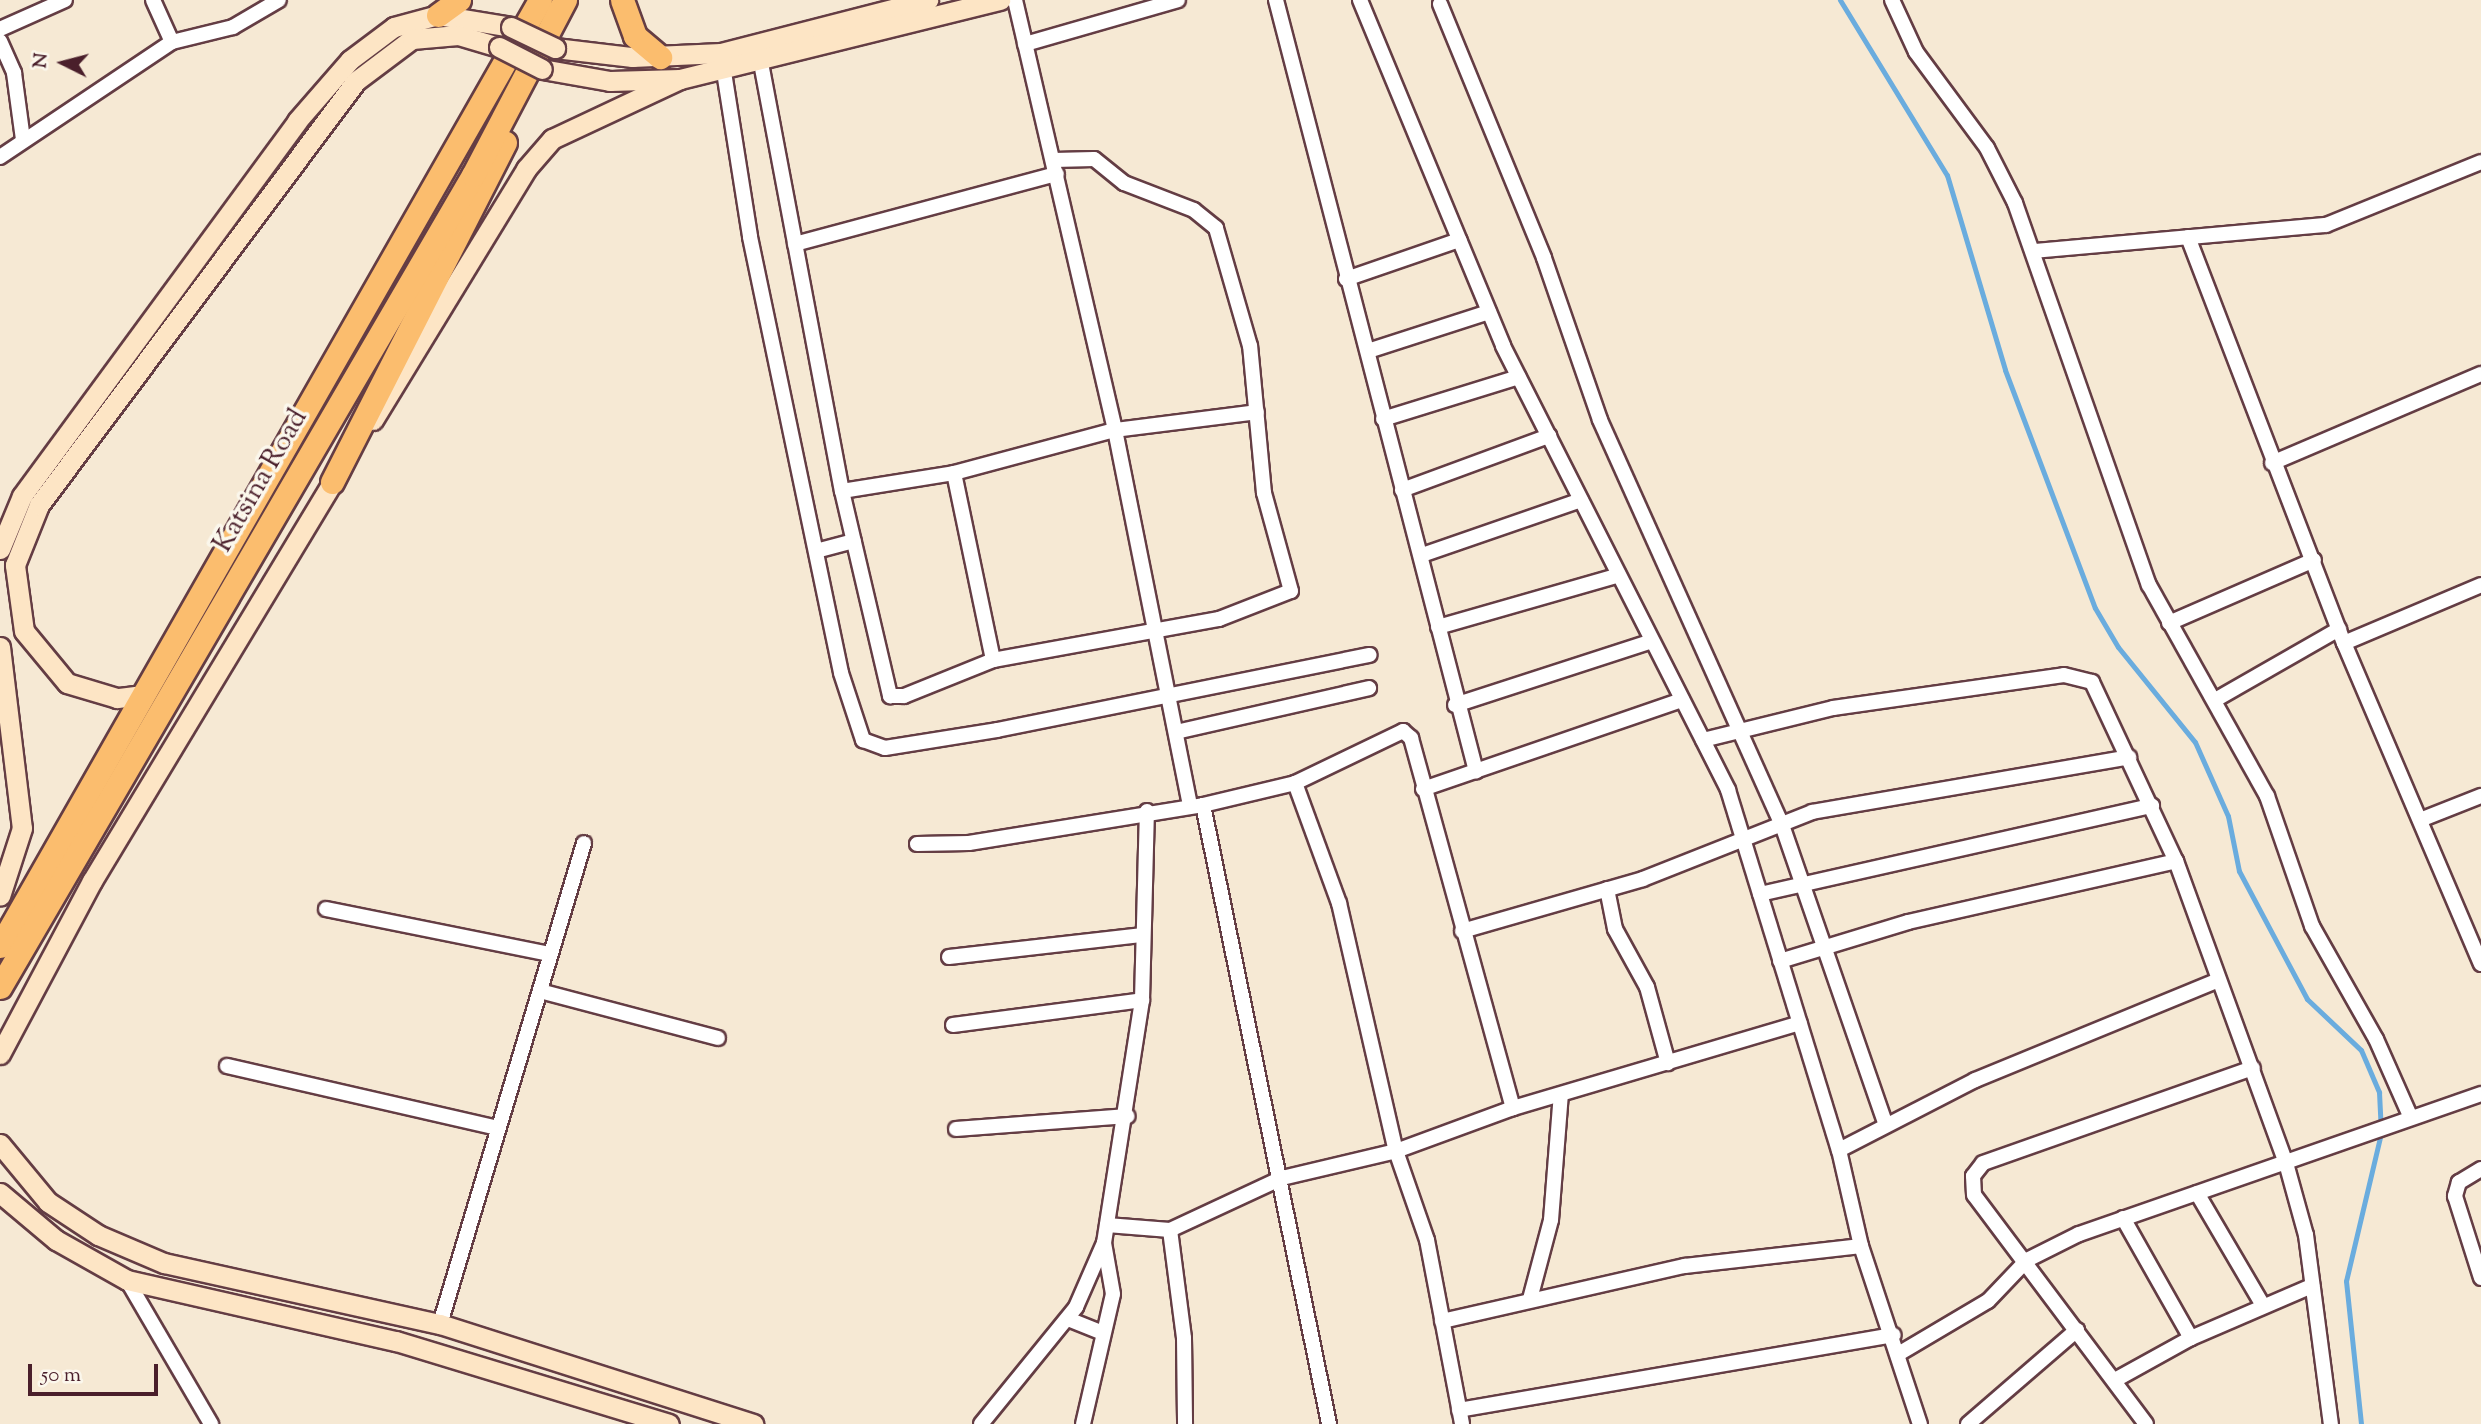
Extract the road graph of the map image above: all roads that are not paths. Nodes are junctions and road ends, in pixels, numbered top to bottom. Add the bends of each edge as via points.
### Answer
1 (65, 0) edge
2 (153, 0) edge
3 (279, 0) edge
4 (459, 0) edge
5 (540, 0) edge
6 (565, 0) edge
7 (622, 0) edge
8 (928, 0) edge
9 (1000, 0) edge
10 (1015, 0) edge
11 (1178, 0) edge
12 (1276, 0) edge
13 (1360, 0) edge
14 (1892, 0) edge
15 (1440, 4) dead end
16 (438, 15) junction
17 (0, 29) edge
18 (0, 41) edge
19 (172, 43) junction
20 (1025, 44) junction
21 (660, 57) junction
22 (761, 63) junction
23 (724, 72) junction
24 (680, 79) junction
25 (510, 104) junction
26 (23, 140) junction
27 (0, 157) edge
28 (2481, 162) edge
29 (1055, 167) junction
30 (2188, 237) junction
31 (1459, 240) junction
32 (795, 244) junction
33 (2034, 251) junction
34 (1346, 279) junction
35 (1489, 312) junction
36 (1368, 351) junction
37 (2481, 374) edge
38 (1519, 377) junction
39 (1257, 412) junction
40 (1384, 418) junction
41 (1115, 430) junction
42 (1549, 436) junction
43 (2272, 463) junction
44 (954, 473) junction
45 (332, 482) junction
46 (1402, 490) junction
47 (842, 491) junction
48 (1581, 500) junction
49 (853, 541) junction
50 (0, 549) edge
51 (816, 551) junction
52 (1422, 555) junction
53 (2314, 560) junction
54 (1619, 575) junction
55 (2481, 585) edge
56 (2169, 623) junction
57 (1438, 627) junction
58 (1152, 628) junction
59 (2342, 636) junction
60 (1652, 641) junction
61 (0, 647) edge
62 (1370, 655) dead end
63 (993, 660) junction
64 (1369, 688) dead end
65 (143, 695) junction
66 (1166, 696) junction
67 (2215, 699) junction
68 (1682, 700) junction
69 (1455, 705) junction
70 (1742, 726) junction
71 (1175, 732) junction
72 (1703, 740) junction
73 (2129, 757) junction
74 (1476, 771) junction
75 (1295, 783) junction
76 (1423, 789) junction
77 (2481, 796) edge
78 (1197, 806) junction
79 (2152, 806) junction
80 (1147, 811) junction
81 (2420, 820) junction
82 (1782, 825) junction
83 (1743, 841) junction
84 (584, 843) dead end
85 (918, 844) dead end
86 (2176, 861) junction
87 (1802, 885) junction
88 (1607, 889) junction
89 (1760, 894) junction
90 (0, 896) edge
91 (326, 909) dead end
92 (1462, 931) junction
93 (1141, 936) junction
94 (0, 946) edge
95 (1822, 947) junction
96 (550, 954) junction
97 (949, 957) dead end
98 (1780, 961) junction
99 (2481, 964) edge
100 (2217, 981) junction
101 (0, 987) edge
102 (540, 991) junction
103 (1142, 1000) junction
104 (1800, 1023) junction
105 (953, 1025) dead end
106 (718, 1038) dead end
107 (0, 1054) edge
108 (1668, 1063) junction
109 (227, 1066) dead end
110 (2253, 1068) junction
111 (1561, 1094) junction
112 (2481, 1094) edge
113 (1513, 1108) junction
114 (1128, 1116) junction
115 (2412, 1118) junction
116 (1885, 1122) junction
117 (498, 1128) junction
118 (956, 1129) dead end
119 (0, 1144) edge
120 (1839, 1150) junction
121 (1396, 1151) junction
122 (2286, 1163) junction
123 (2481, 1169) edge
124 (1282, 1178) junction
125 (0, 1193) edge
126 (2197, 1193) junction
127 (2123, 1218) junction
128 (1107, 1225) junction
129 (1170, 1230) junction
130 (1104, 1243) junction
131 (1861, 1246) junction
132 (2027, 1260) junction
133 (2481, 1278) edge
134 (127, 1280) junction
135 (2312, 1286) junction
136 (1530, 1299) junction
137 (2262, 1304) junction
138 (1068, 1319) junction
139 (1442, 1321) junction
140 (440, 1324) junction
141 (2077, 1330) junction
142 (1100, 1332) junction
143 (1894, 1335) junction
144 (2190, 1338) junction
145 (1900, 1353) junction
146 (2115, 1380) junction
147 (1460, 1417) edge
148 (211, 1424) edge
149 (669, 1424) edge
150 (753, 1424) edge
151 (981, 1424) edge
152 (1083, 1424) edge
153 (1185, 1424) edge
154 (1329, 1424) edge
155 (1920, 1424) edge
156 (1968, 1424) edge
157 (2146, 1424) edge
158 (2331, 1424) edge

1 - 17 street
2 - 19 street
3 - 19 street via 233,27
4 - 16 highway
5 - 65 highway, Katsina Road
6 - 25 highway, Katsina Road
7 - 21 highway via 635,36
8 - 21 main road via 722,53
9 - 22 main road
10 - 20 street
11 - 20 street
12 - 34 street
13 - 31 street
14 - 33 street via 1916,52 1987,148
15 - 70 street via 1545,258 1600,420
16 - 21 main road, bridge via 510,27 555,48
16 - 50 main road via 394,27 350,60 296,121 22,496
18 - 26 street via 14,73
19 - 26 street
20 - 29 street
22 - 23 main road
22 - 32 street
23 - 24 main road
23 - 51 street via 750,237
24 - 45 main road via 584,121 543,149
24 - 65 main road, bridge via 621,82 542,69 499,47 458,35 412,38 356,81 39,505 15,565 24,631 67,683 117,698
25 - 45 highway via 505,142 485,192
25 - 101 highway, Katsina Road
26 - 27 street
28 - 30 street via 2326,226
29 - 32 street
29 - 39 street via 1094,159 1141,193 1194,210 1216,228 1250,346
29 - 41 street
30 - 33 street
30 - 43 street
31 - 34 street
31 - 35 street
32 - 47 street
33 - 56 street via 2138,560
34 - 36 street
35 - 36 street
35 - 38 street
36 - 40 street
37 - 43 street
38 - 40 street
38 - 42 street
39 - 41 street
39 - 58 street via 1264,493 1291,591 1219,619
40 - 46 street
41 - 44 street
41 - 58 street
42 - 46 street
42 - 48 street
43 - 53 street
44 - 47 street
44 - 63 street
45 - 107 main road via 92,881
46 - 52 street
47 - 49 street
48 - 52 street
48 - 54 street
49 - 51 street
49 - 63 street via 884,691 904,696
51 - 66 street via 841,673 856,726 871,746 997,730
52 - 57 street
53 - 56 street
53 - 59 street
54 - 57 street
54 - 60 street
55 - 59 street
56 - 67 street
57 - 69 street
58 - 63 street
58 - 66 street
59 - 67 street
59 - 81 street
60 - 68 street
60 - 69 street
61 - 90 main road via 22,828
62 - 66 street
64 - 71 street
65 - 94 highway, Katsina Road
66 - 71 street
67 - 115 street via 2267,796 2312,926 2376,1039
68 - 72 street
68 - 74 street
69 - 74 street
70 - 72 street
70 - 73 street via 2064,674 2092,682
70 - 82 street
71 - 78 street
72 - 83 street
73 - 79 street
73 - 82 street via 1812,812
74 - 76 street
75 - 76 street via 1403,731 1411,738
75 - 78 street
75 - 121 street via 1339,903
76 - 92 street
77 - 81 street
78 - 80 street
78 - 124 street
79 - 86 street
79 - 87 street
80 - 85 street via 969,843
80 - 93 street
81 - 99 street
82 - 83 street
82 - 87 street
83 - 88 street
83 - 89 street
84 - 96 street
86 - 95 street
86 - 100 street
87 - 89 street
87 - 95 street
88 - 92 street
88 - 108 street via 1615,929 1647,987
89 - 98 street
91 - 96 street
92 - 113 street
93 - 97 street
93 - 103 street
95 - 98 street
95 - 116 street
96 - 102 street
98 - 104 street
100 - 110 street
100 - 116 street
102 - 106 street
102 - 117 street
103 - 105 street
103 - 114 street
104 - 108 street
104 - 120 street
108 - 111 street
109 - 117 street
110 - 122 street
110 - 132 street via 1983,1163 1973,1176 1974,1195
111 - 113 street
111 - 136 street via 1551,1220
112 - 115 street
113 - 121 street
114 - 118 street
114 - 128 street
115 - 122 street
116 - 120 street
117 - 140 street
119 - 140 main road via 48,1202 119,1245 276,1291
120 - 131 street
121 - 124 street
121 - 139 street via 1427,1240
122 - 126 street
122 - 135 street
123 - 133 street via 2459,1182 2455,1196
124 - 129 street
124 - 154 street
125 - 134 main road via 56,1240
126 - 127 street
126 - 137 street
127 - 132 street
127 - 144 street
128 - 129 street
128 - 130 street
129 - 153 street via 1184,1338
130 - 138 street
130 - 142 street via 1114,1275
131 - 136 street via 1685,1266
131 - 143 street
132 - 141 street
132 - 145 street via 1988,1301
134 - 148 street
134 - 149 main road via 396,1341
135 - 137 street
135 - 158 street
136 - 139 street
137 - 144 street
138 - 142 street
138 - 151 street
139 - 147 street
140 - 150 main road
141 - 146 street
141 - 156 street
142 - 152 street
143 - 145 street
143 - 147 street
144 - 146 street
145 - 155 street
146 - 157 street

